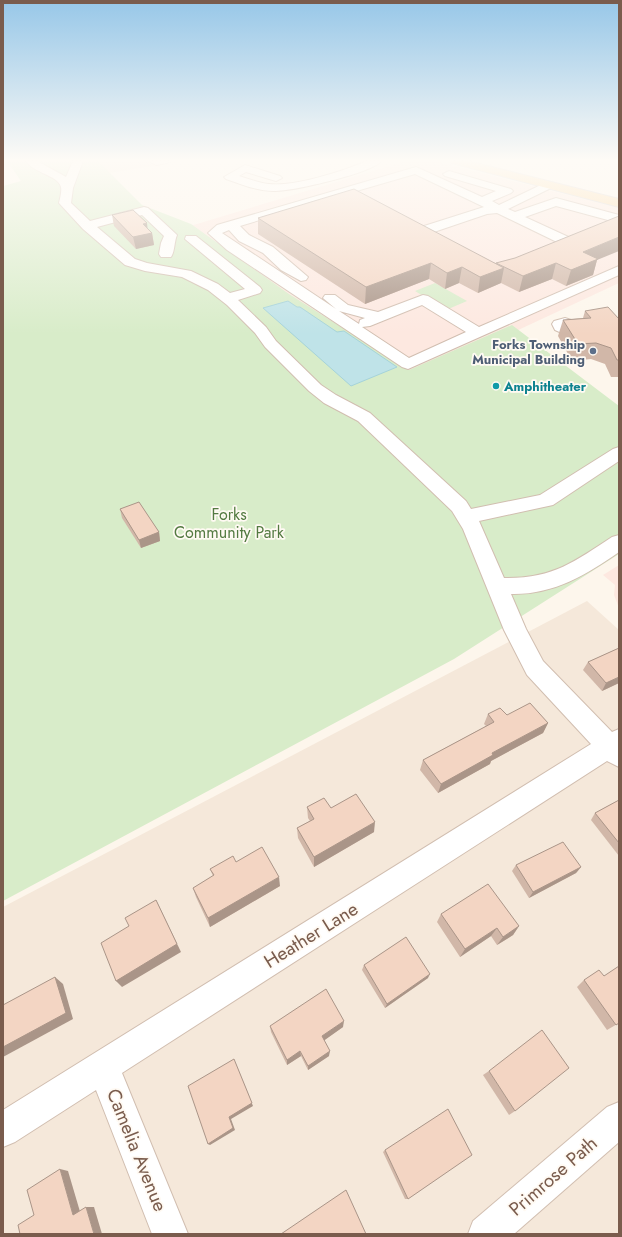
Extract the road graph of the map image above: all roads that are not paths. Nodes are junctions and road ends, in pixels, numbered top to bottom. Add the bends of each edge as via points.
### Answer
1 (80, 219) edge
2 (115, 219) edge
3 (153, 219) edge
4 (252, 219) edge
5 (395, 219) edge
6 (477, 219) edge
7 (521, 219) edge
8 (600, 219) edge
9 (232, 225) junction
10 (616, 225) edge
11 (87, 226) junction
12 (425, 235) junction
13 (584, 238) edge
14 (191, 239) dead end
15 (570, 243) junction
16 (152, 249) dead end
17 (166, 254) junction
18 (280, 263) junction
19 (264, 268) junction
20 (619, 270) edge
21 (181, 273) junction
22 (227, 298) junction
23 (355, 311) junction
24 (379, 317) junction
25 (338, 318) junction
26 (353, 328) junction
27 (478, 333) junction
28 (619, 453) edge
29 (619, 467) edge
30 (470, 522) junction
31 (619, 542) edge
32 (496, 586) junction
33 (616, 747) edge
34 (103, 1066) junction
35 (619, 1119) edge
36 (3, 1130) edge
37 (170, 1234) edge
38 (486, 1234) edge

1 - 11 street
2 - 11 street
3 - 17 street via 171,235
4 - 9 street
5 - 12 street
6 - 12 street
7 - 15 street
8 - 10 street
9 - 18 street via 244,238 271,252
9 - 19 street via 214,233
11 - 21 street via 130,262
12 - 15 street via 494,271 506,269
13 - 15 street
14 - 22 street via 256,290
16 - 17 street
17 - 21 street via 177,257 182,264
18 - 19 street
18 - 23 street via 316,286 339,306
19 - 25 street
20 - 27 street
21 - 22 street via 205,282
22 - 30 street via 315,388 371,423 449,496
23 - 24 street
23 - 25 street
24 - 26 street
24 - 27 street via 423,299
25 - 26 street
26 - 27 street via 408,364
28 - 30 street via 546,500
29 - 30 street via 555,509
30 - 32 street
31 - 32 street via 578,570 549,583 524,587
32 - 33 street via 535,668
33 - 34 street, Heather Lane
34 - 36 street, Heather Lane
34 - 37 street, Camelia Avenue
35 - 38 street, Primrose Path

